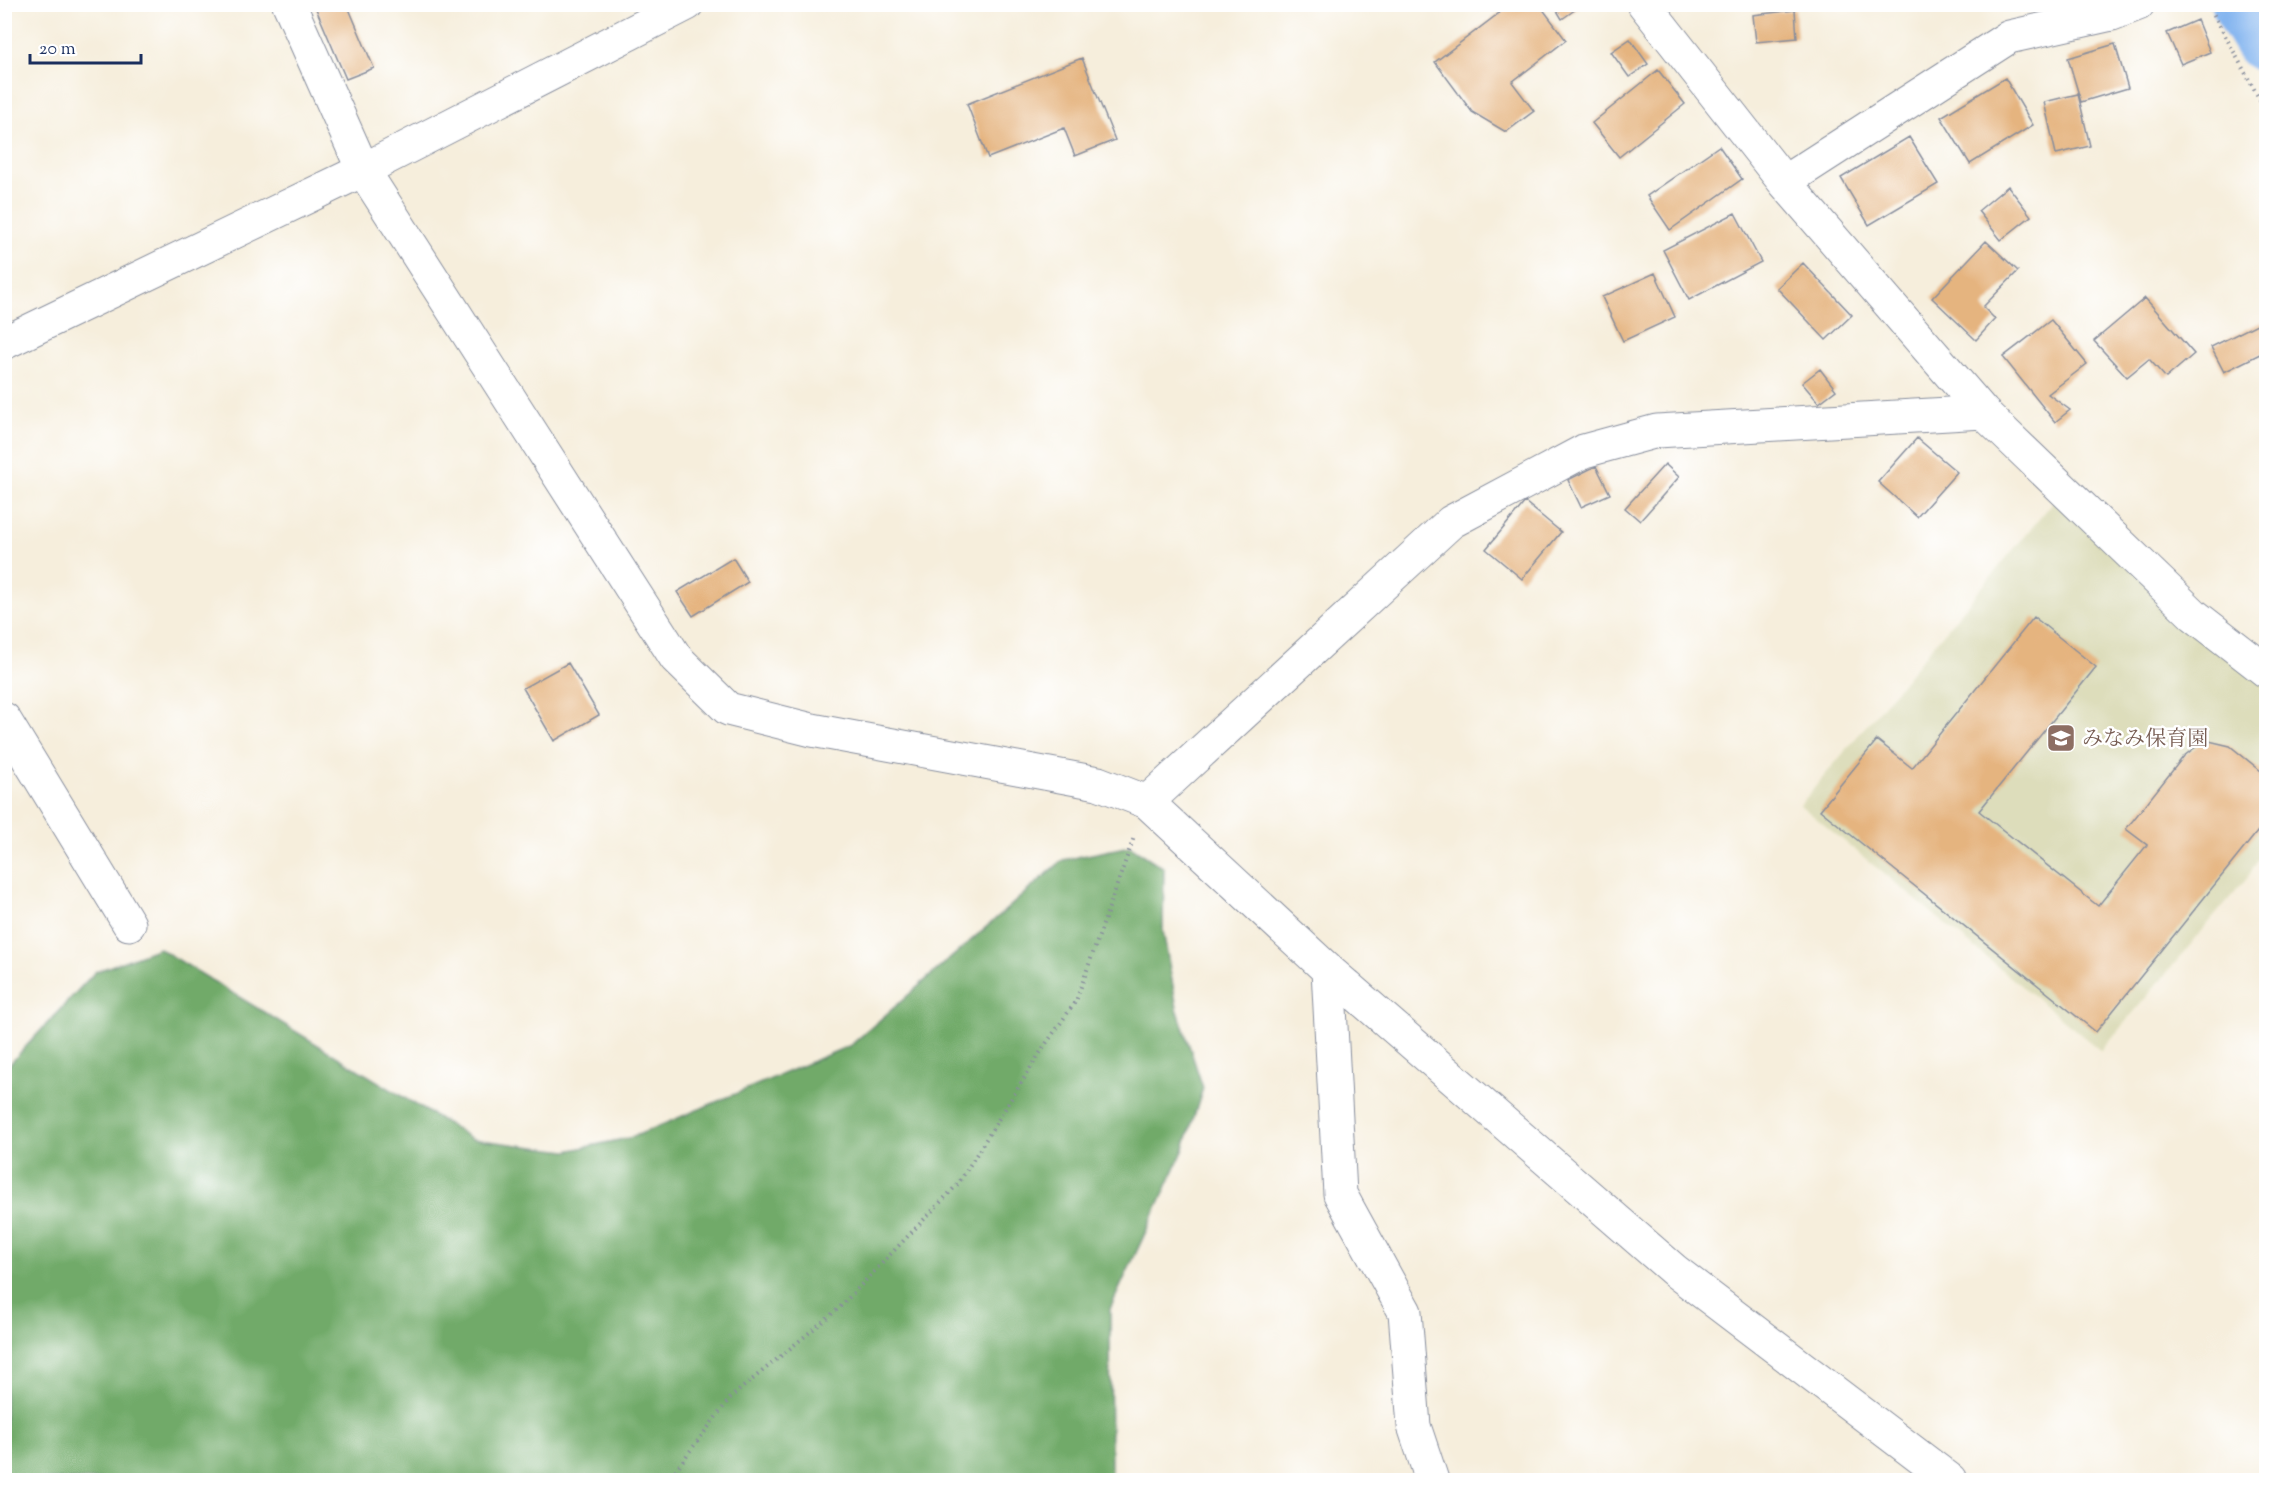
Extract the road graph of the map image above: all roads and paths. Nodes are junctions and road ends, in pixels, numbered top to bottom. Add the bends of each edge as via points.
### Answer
1 (289, 4) edge
2 (687, 4) edge
3 (1644, 4) edge
4 (2138, 4) edge
5 (2208, 4) edge
6 (2266, 111) edge
7 (363, 170) junction
8 (1784, 182) junction
9 (4, 343) edge
10 (1983, 412) junction
11 (2266, 671) edge
12 (4, 718) edge
13 (1147, 802) junction
14 (129, 924) dead end
15 (1328, 970) junction
16 (668, 1480) edge
17 (1432, 1480) edge
18 (1950, 1480) edge

1 - 7 street
2 - 7 street
3 - 8 street
4 - 8 street via 2112,14 2009,37
5 - 6 path
7 - 9 street
7 - 13 street via 676,658 728,709 812,730 1098,783
8 - 10 street
10 - 11 street via 2194,615
10 - 13 street via 1657,431 1584,451 1452,522
12 - 14 street
13 - 15 street
13 - 16 path via 1076,1001 958,1184 838,1308 731,1397
15 - 17 street via 1340,1194 1405,1312 1414,1426
15 - 18 street via 1675,1271

